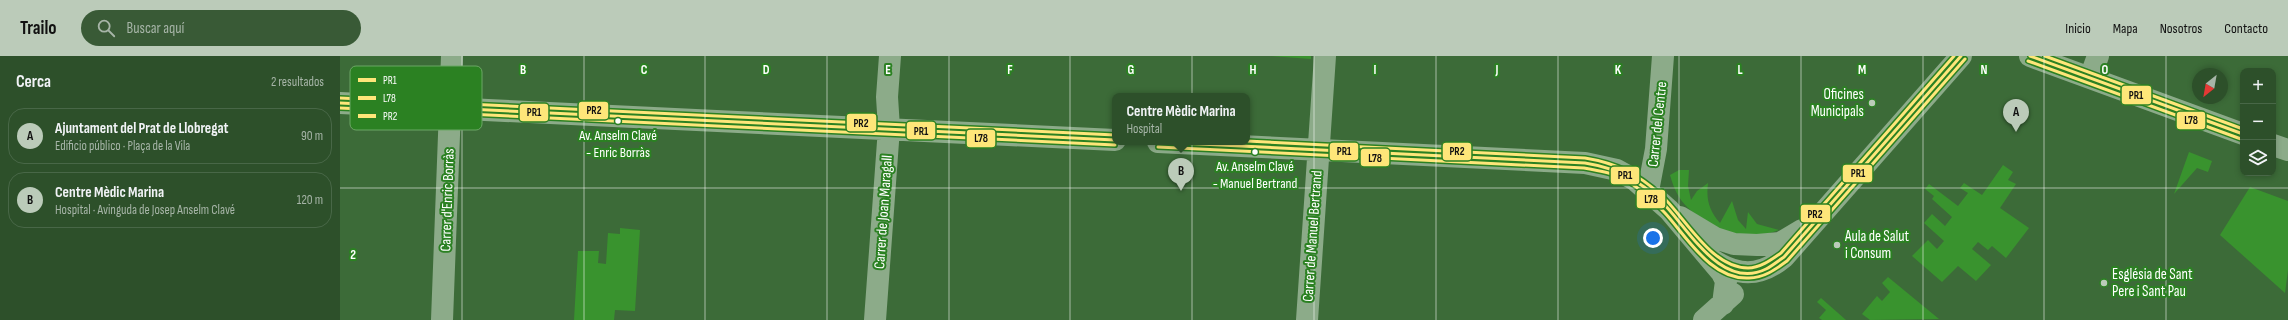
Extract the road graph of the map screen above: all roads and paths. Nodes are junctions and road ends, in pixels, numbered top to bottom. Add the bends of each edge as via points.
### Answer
1 (452, 56) edge
2 (890, 56) edge
3 (1325, 56) edge
4 (1663, 56) edge
5 (1961, 56) edge
6 (2030, 56) edge
7 (2098, 56) edge
8 (452, 66) edge
9 (2097, 81) junction
10 (340, 102) edge
11 (350, 103) edge
12 (482, 109) edge
13 (889, 128) junction
14 (449, 130) edge
15 (2240, 133) edge
16 (1112, 140) edge
17 (1218, 145) edge
18 (2276, 146) edge
19 (1318, 150) junction
20 (2288, 150) edge
21 (1648, 191) junction
22 (1669, 210) junction
23 (1811, 225) junction
24 (1780, 243) junction
25 (1708, 257) junction
26 (1755, 272) junction
27 (1723, 304) junction
28 (442, 320) edge
29 (875, 320) edge
30 (1307, 320) edge
31 (1704, 320) edge

1 - 8 street, Carrer d'Enric Borràs
2 - 13 street, Carrer de Joan Maragall via 887,97
3 - 19 street, Carrer de Manuel Bertrand
4 - 21 street, Carrer del Centre via 1656,149
5 - 23 street
6 - 9 street
7 - 9 street
9 - 15 street
10 - 11 street
12 - 13 street
13 - 16 street
13 - 29 street, Carrer de Joan Maragall
14 - 28 street, Carrer d'Enric Borràs
17 - 19 street
18 - 20 street
19 - 21 street via 1585,163 1617,170
19 - 30 street, Carrer de Manuel Bertrand
21 - 22 street
22 - 24 street via 1715,238 1734,244 1757,246
22 - 25 street
23 - 24 street
23 - 26 street via 1784,258 1765,271
24 - 26 street
25 - 26 street via 1730,270
25 - 27 street via 1726,281
26 - 27 street
27 - 31 street

